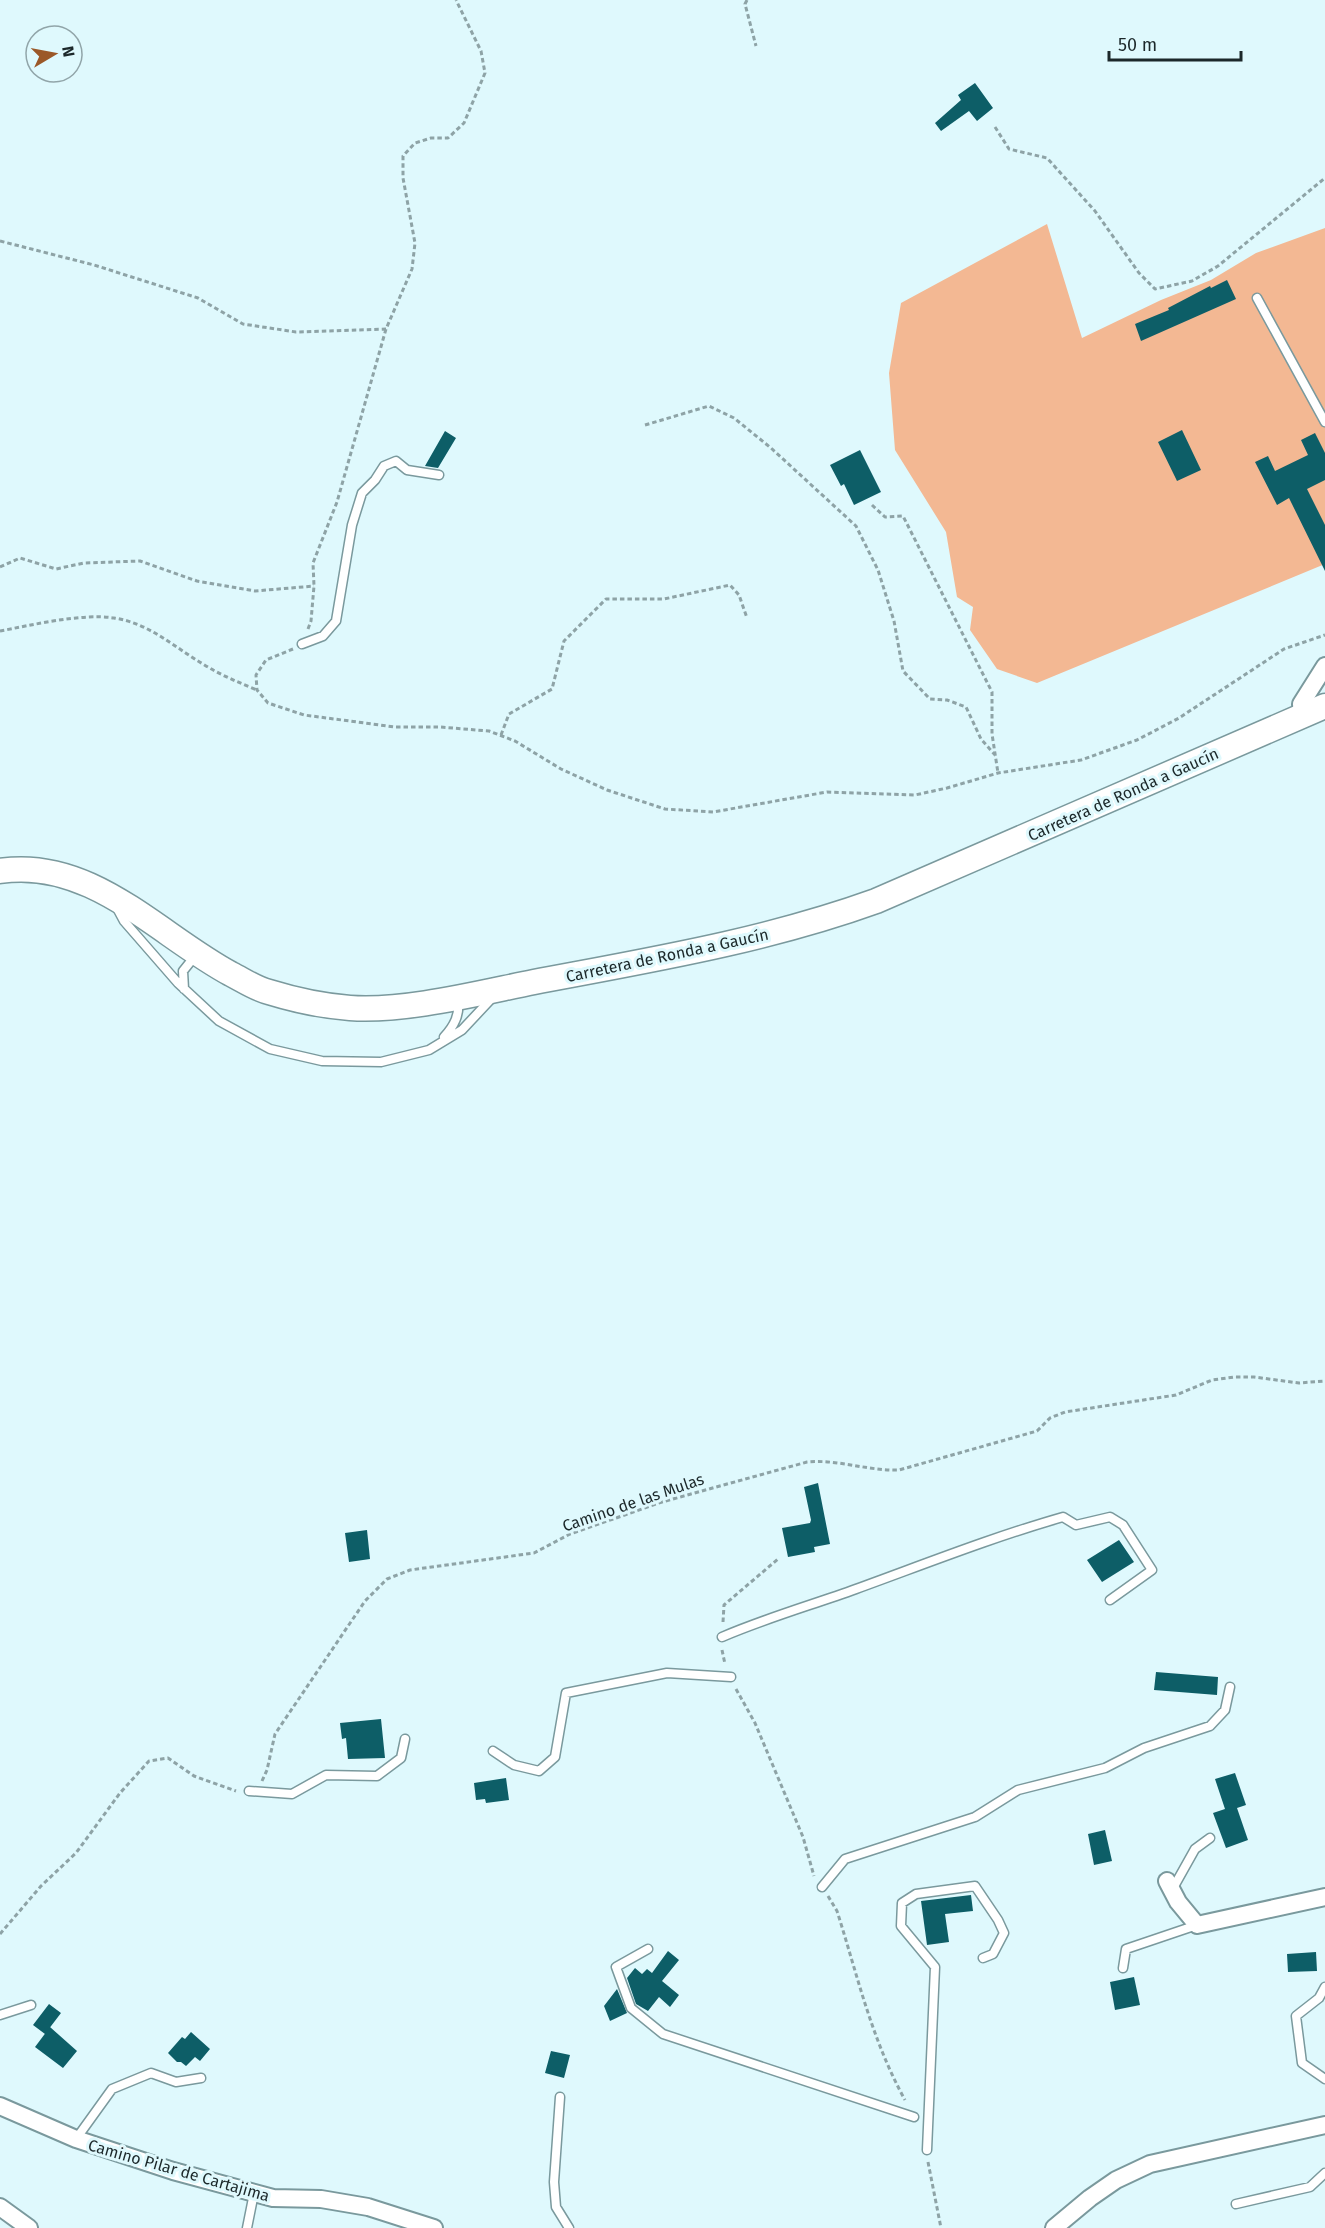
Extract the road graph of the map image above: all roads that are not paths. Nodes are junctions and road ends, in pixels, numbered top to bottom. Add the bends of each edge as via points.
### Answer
1 (1257, 298) dead end
2 (1325, 422) edge
3 (439, 475) dead end
4 (302, 644) road end
5 (1325, 666) edge
6 (1325, 706) edge
7 (1302, 716) junction
8 (0, 871) edge
9 (109, 895) junction
10 (206, 961) junction
11 (510, 987) junction
12 (184, 989) junction
13 (453, 998) junction
14 (438, 1044) junction
15 (1110, 1600) dead end
16 (722, 1636) dead end
17 (731, 1677) dead end
18 (1230, 1687) dead end
19 (405, 1739) dead end
20 (493, 1751) dead end
21 (249, 1791) road end
22 (1210, 1838) dead end
23 (1170, 1885) joint
24 (822, 1887) dead end
25 (1325, 1897) edge
26 (1197, 1925) junction
27 (648, 1949) dead end
28 (983, 1958) dead end
29 (1123, 1968) dead end
30 (1325, 1987) edge
31 (31, 2005) dead end
32 (0, 2015) edge
33 (201, 2078) dead end
34 (1325, 2079) edge
35 (560, 2097) dead end
36 (0, 2106) edge
37 (914, 2117) dead end
38 (1325, 2125) edge
39 (76, 2139) junction
40 (927, 2150) dead end
41 (1325, 2173) edge
42 (254, 2193) junction
43 (1236, 2204) dead end
44 (0, 2206) edge
45 (29, 2228) edge
46 (247, 2228) edge
47 (434, 2228) edge
48 (569, 2228) edge
49 (1054, 2228) edge

1 - 2 lane
3 - 4 lane via 407,470 396,461 384,466 362,493 352,525 336,621 323,636
5 - 7 street via 1301,704
6 - 7 main road, Carretera de Ronda a Gaucín
7 - 11 main road, Carretera de Ronda a Gaucín via 876,901 823,920 744,941
8 - 9 main road, Carretera de Ronda a Gaucín via 46,871 75,878
9 - 10 main road, Carretera de Ronda a Gaucín
9 - 12 lane via 124,921
10 - 12 lane via 191,961 183,970
10 - 13 main road, Carretera de Ronda a Gaucín via 265,992 309,1003 388,1007
11 - 13 main road, Carretera de Ronda a Gaucín
11 - 14 lane via 491,999 462,1030
12 - 14 lane via 219,1021 270,1049 322,1061 381,1062 429,1050
13 - 14 lane via 458,1001 459,1011
15 - 16 lane via 1152,1570 1123,1525 1110,1517 1076,1525 1064,1517
17 - 20 lane via 667,1673 566,1693 555,1757 539,1771 514,1765
18 - 24 lane via 1224,1710 1210,1726 1144,1748 1105,1768 1018,1790 975,1817 845,1859
19 - 21 lane via 401,1758 377,1776 326,1775 292,1794
22 - 23 lane via 1195,1849
23 - 26 street
25 - 26 street
26 - 29 lane via 1126,1948
27 - 37 lane via 616,1967 631,2008 663,2034
28 - 40 lane via 993,1954 1004,1933 975,1886 916,1894 902,1903 901,1926 935,1966
30 - 34 lane via 1319,1998 1296,2016 1302,2063
31 - 32 lane
33 - 39 lane via 176,2082 151,2073 112,2089
35 - 48 lane via 554,2182 556,2207
36 - 39 street, Camino Pilar de Cartajima
38 - 49 street via 1150,2164 1116,2180
39 - 42 street, Camino Pilar de Cartajima
41 - 43 lane via 1310,2187
42 - 46 lane
42 - 47 street, Camino Pilar de Cartajima via 368,2207
44 - 45 street

